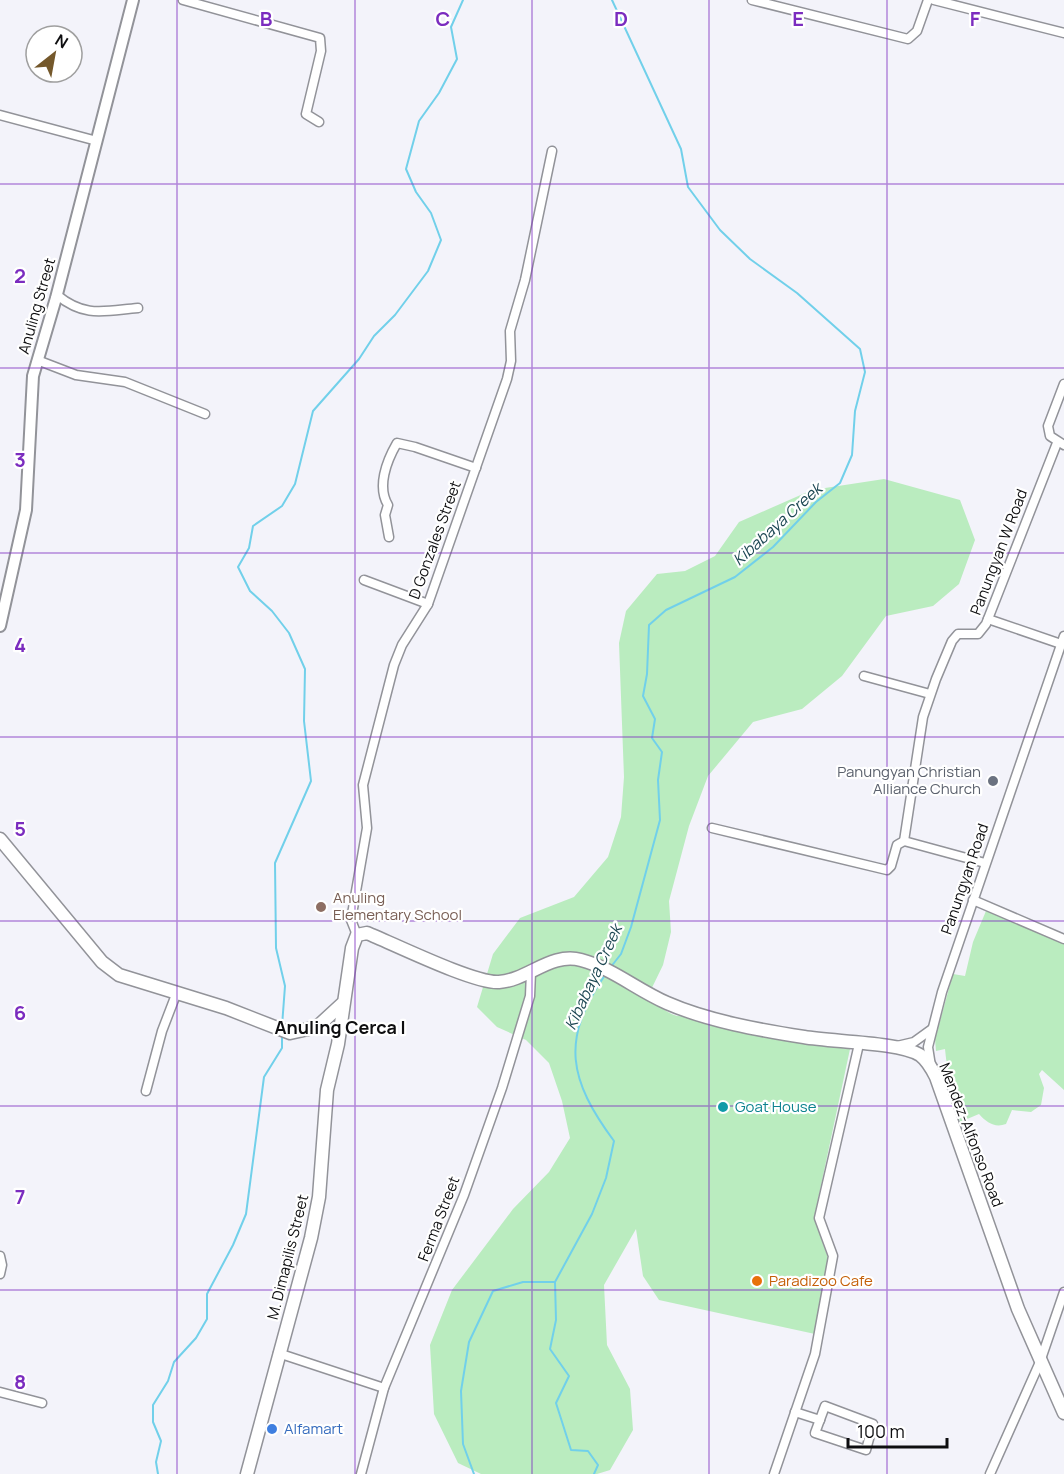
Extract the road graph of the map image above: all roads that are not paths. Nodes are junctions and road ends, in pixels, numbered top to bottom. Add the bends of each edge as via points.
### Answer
1 (133, 0) edge
2 (183, 0) edge
3 (752, 0) edge
4 (928, 0) edge
5 (934, 0) edge
6 (782, 4) edge
7 (1064, 33) edge
8 (0, 115) edge
9 (319, 122) dead end
10 (97, 141) junction
11 (552, 151) dead end
12 (57, 295) junction
13 (138, 308) dead end
14 (37, 360) junction
15 (1064, 384) edge
16 (205, 414) dead end
17 (1061, 444) edge
18 (476, 468) junction
19 (389, 537) dead end
20 (364, 580) dead end
21 (428, 604) junction
22 (988, 619) junction
23 (0, 626) edge
24 (1062, 640) edge
25 (864, 676) dead end
26 (930, 694) junction
27 (712, 828) dead end
28 (0, 839) edge
29 (904, 841) junction
30 (985, 863) junction
31 (973, 900) junction
32 (357, 935) junction
33 (1064, 939) edge
34 (531, 972) junction
35 (177, 992) junction
36 (342, 1004) junction
37 (318, 1027) junction
38 (932, 1029) junction
39 (338, 1044) junction
40 (859, 1044) junction
41 (894, 1046) junction
42 (931, 1066) junction
43 (146, 1091) dead end
44 (0, 1256) edge
45 (0, 1274) edge
46 (1064, 1292) edge
47 (278, 1353) junction
48 (1040, 1362) junction
49 (384, 1388) junction
50 (0, 1392) edge
51 (42, 1403) dead end
52 (795, 1412) junction
53 (1064, 1413) edge
54 (820, 1420) junction
55 (247, 1474) edge
56 (361, 1474) edge
57 (774, 1474) edge
58 (990, 1474) edge

1 - 10 street, Anuling Street
2 - 9 street via 320,38 321,51 306,114
3 - 6 street
4 - 6 street via 917,31 908,39
5 - 7 street
8 - 10 street
10 - 12 street, Anuling Street
11 - 18 street, D Gonzales Street via 510,332 507,379
12 - 13 street via 73,308 93,312
12 - 14 street, Anuling Street
14 - 16 street via 76,375 125,382
14 - 23 street, Anuling Street via 30,400 26,510
15 - 17 street, Panungyan W Road via 1048,426 1050,436
17 - 22 street, Panungyan W Road
18 - 19 street via 397,443 382,481
18 - 21 street, D Gonzales Street
20 - 21 street
21 - 32 street, D Gonzales Street via 399,651 367,767 363,795 367,828 351,920
22 - 24 street
22 - 26 street, Panungyan W Road via 978,634 955,637
24 - 30 street, Panungyan Road
25 - 26 street
26 - 29 street, Panungyan W Road
27 - 29 street, Panungyan W Road via 887,870 897,845
28 - 35 main road via 110,970
29 - 30 street
30 - 31 street, Panungyan Road
31 - 33 street
31 - 38 street, Panungyan Road
32 - 34 main road, Mendez-Alfonso Road via 367,933 485,982 507,981
32 - 36 main road
34 - 40 main road, Mendez-Alfonso Road via 544,964 569,958 595,965 679,1008 767,1030
34 - 49 street, Ferma Street via 530,996 521,1027 467,1186
35 - 37 main road via 290,1033
35 - 43 street
36 - 37 main road
36 - 39 main road, M. Dimapilis Street
37 - 39 main road via 331,1032
38 - 41 street via 914,1042
38 - 42 street, Panungyan Road via 928,1047
39 - 47 main road, M. Dimapilis Street via 327,1090 318,1207
40 - 41 main road, Mendez-Alfonso Road
40 - 52 street via 819,1218 833,1256 815,1354
41 - 42 main road, Mendez-Alfonso Road via 922,1056
42 - 48 main road, Mendez-Alfonso Road
44 - 45 street
46 - 48 street
47 - 49 street
47 - 55 main road, M. Dimapilis Street
48 - 53 main road, Mendez-Alfonso Road
48 - 58 street
49 - 56 street, Ferma Street
50 - 51 street
52 - 54 street
52 - 57 street
54 - 54 street via 815,1433 866,1450 873,1424 825,1406

